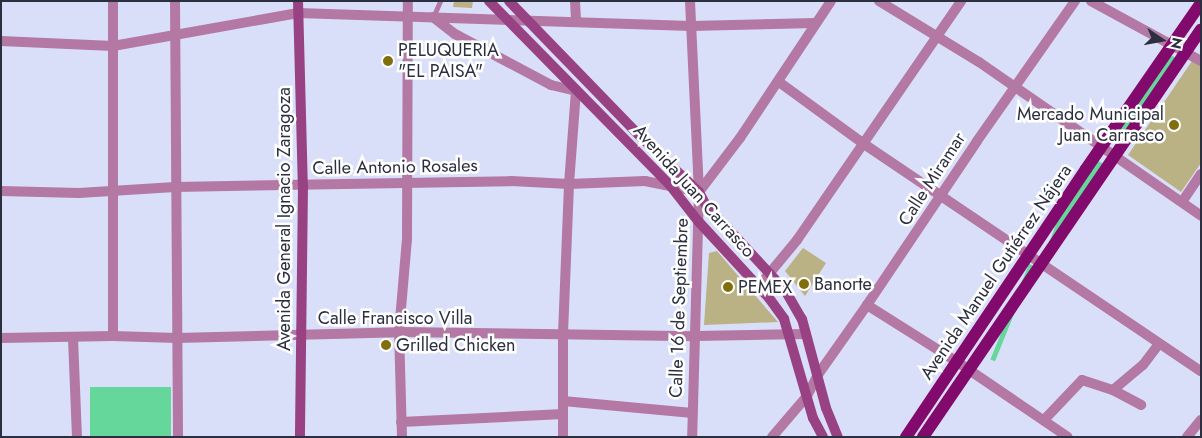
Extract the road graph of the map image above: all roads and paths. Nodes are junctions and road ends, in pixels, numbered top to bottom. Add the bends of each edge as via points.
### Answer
1 (112, 1) edge
2 (175, 1) edge
3 (298, 1) edge
4 (408, 1) edge
5 (440, 1) edge
6 (489, 1) edge
7 (509, 1) edge
8 (576, 1) edge
9 (690, 1) edge
10 (831, 1) edge
11 (879, 1) edge
12 (960, 1) edge
13 (1075, 1) edge
14 (1092, 1) edge
15 (1201, 3) edge
16 (298, 13) junction
17 (408, 16) junction
18 (434, 17) junction
19 (506, 18) junction
20 (526, 20) junction
21 (576, 22) junction
22 (816, 23) junction
23 (690, 26) junction
24 (1201, 30) edge
25 (936, 35) junction
26 (175, 36) junction
27 (1, 41) edge
28 (1172, 45) junction
29 (113, 46) junction
30 (1185, 52) junction
31 (1201, 61) edge
32 (586, 80) junction
33 (779, 82) junction
34 (1014, 87) junction
35 (576, 91) junction
36 (864, 144) junction
37 (1101, 147) junction
38 (1115, 157) junction
39 (1201, 174) edge
40 (407, 182) junction
41 (569, 184) junction
42 (669, 184) junction
43 (303, 186) junction
44 (175, 187) junction
45 (114, 190) junction
46 (1, 191) edge
47 (699, 192) junction
48 (941, 195) junction
49 (1182, 202) junction
50 (1201, 216) edge
51 (698, 221) junction
52 (1029, 254) junction
53 (1043, 264) junction
54 (770, 274) junction
55 (759, 286) junction
56 (868, 306) junction
57 (400, 332) junction
58 (563, 334) junction
59 (806, 334) junction
60 (300, 335) junction
61 (790, 335) junction
62 (113, 336) junction
63 (695, 336) junction
64 (1, 338) edge
65 (73, 338) junction
66 (177, 338) junction
67 (1158, 344) junction
68 (956, 361) junction
69 (970, 370) junction
70 (1201, 371) edge
71 (817, 376) junction
72 (1113, 390) junction
73 (807, 396) junction
74 (563, 401) junction
75 (1140, 404) dead end
76 (692, 413) junction
77 (563, 414) junction
78 (1044, 420) junction
79 (1201, 420) edge
80 (401, 422) junction
81 (77, 437) edge
82 (178, 437) edge
83 (300, 437) edge
84 (402, 437) edge
85 (562, 437) edge
86 (692, 437) edge
87 (772, 437) edge
88 (822, 437) edge
89 (838, 437) edge
90 (906, 437) edge
91 (923, 437) edge
92 (1068, 437) edge
93 (1186, 437) edge

1 - 29 street
2 - 26 street
3 - 16 street, Avenida General Ignacio Zaragoza
4 - 17 street
5 - 18 lane
6 - 19 street, Avenida Juan Carrasco
7 - 20 street, Avenida Juan Carrasco
8 - 21 street
9 - 23 street, Calle 16 de Septiembre
10 - 22 street
11 - 25 street
12 - 25 street
13 - 34 street, Calle Miramar
14 - 28 street
15 - 28 main road, Avenida Manuel Gutiérrez Nájera
16 - 17 street
16 - 26 street
16 - 43 street, Avenida General Ignacio Zaragoza
17 - 18 street
17 - 40 street
18 - 19 street
18 - 35 street via 455,34 551,85
19 - 20 street
19 - 35 street, Avenida Juan Carrasco
20 - 21 street
20 - 32 street, Avenida Juan Carrasco
21 - 23 street
22 - 23 street
22 - 33 street
23 - 47 street, Calle 16 de Septiembre
24 - 30 main road, Avenida Manuel Gutiérrez Nájera
25 - 34 street
25 - 36 street
26 - 29 street
26 - 44 street
27 - 29 street
28 - 30 street
28 - 37 main road, Avenida Manuel Gutiérrez Nájera
29 - 45 street
30 - 31 street
30 - 38 main road, Avenida Manuel Gutiérrez Nájera
32 - 35 street
32 - 47 street, Avenida Juan Carrasco
33 - 36 street
33 - 47 street
34 - 37 street
34 - 48 street, Calle Miramar
35 - 41 street
35 - 42 street, Avenida Juan Carrasco
36 - 48 street
36 - 54 street
37 - 38 street
37 - 52 main road, Avenida Manuel Gutiérrez Nájera
38 - 49 street
38 - 53 main road, Avenida Manuel Gutiérrez Nájera
39 - 49 street
40 - 41 street, Calle Antonio Rosales
40 - 43 street, Calle Antonio Rosales
40 - 57 street via 407,239
41 - 42 street, Calle Antonio Rosales via 645,181
41 - 58 street
42 - 47 street, Calle Antonio Rosales
42 - 51 street, Avenida Juan Carrasco
43 - 44 street, Calle Antonio Rosales
43 - 60 street, Avenida General Ignacio Zaragoza
44 - 45 street, Calle Antonio Rosales
44 - 66 street
45 - 46 street, Calle Antonio Rosales via 80,193
45 - 62 street
47 - 51 street, Calle 16 de Septiembre
47 - 54 street, Avenida Juan Carrasco via 706,205
48 - 52 street
48 - 56 street, Calle Miramar
49 - 50 street
51 - 55 street, Avenida Juan Carrasco
51 - 63 street, Calle 16 de Septiembre
52 - 53 street
52 - 68 main road, Avenida Manuel Gutiérrez Nájera
53 - 67 street
53 - 69 main road, Avenida Manuel Gutiérrez Nájera
54 - 55 street
54 - 59 street, Avenida Juan Carrasco via 792,300
55 - 61 street, Avenida Juan Carrasco via 778,309
56 - 68 street
56 - 71 street, Calle Miramar
57 - 58 street, Calle Francisco Villa
57 - 60 street, Calle Francisco Villa
57 - 80 street
58 - 63 street, Calle Francisco Villa
58 - 74 street
59 - 61 street, Calle Francisco Villa
59 - 71 street, Avenida Juan Carrasco
60 - 66 street, Calle Francisco Villa
60 - 83 street, Avenida General Ignacio Zaragoza
61 - 63 street, Calle Francisco Villa
61 - 73 street, Avenida Juan Carrasco
62 - 65 street, Calle Francisco Villa
62 - 66 street, Calle Francisco Villa
63 - 76 street, Calle 16 de Septiembre
64 - 65 street, Calle Francisco Villa
65 - 81 street
66 - 82 street
67 - 70 street
67 - 72 street via 1143,365
68 - 69 street
68 - 90 main road, Avenida Manuel Gutiérrez Nájera
69 - 78 street
69 - 91 main road, Avenida Manuel Gutiérrez Nájera
71 - 73 street, Calle Miramar
71 - 89 street, Avenida Juan Carrasco
72 - 75 street
72 - 78 street via 1082,380
73 - 87 street, Calle Miramar
73 - 88 street, Avenida Juan Carrasco
74 - 76 street
74 - 77 street
76 - 86 street, Calle 16 de Septiembre
77 - 80 street
77 - 85 street
78 - 92 street
79 - 93 street
80 - 84 street

